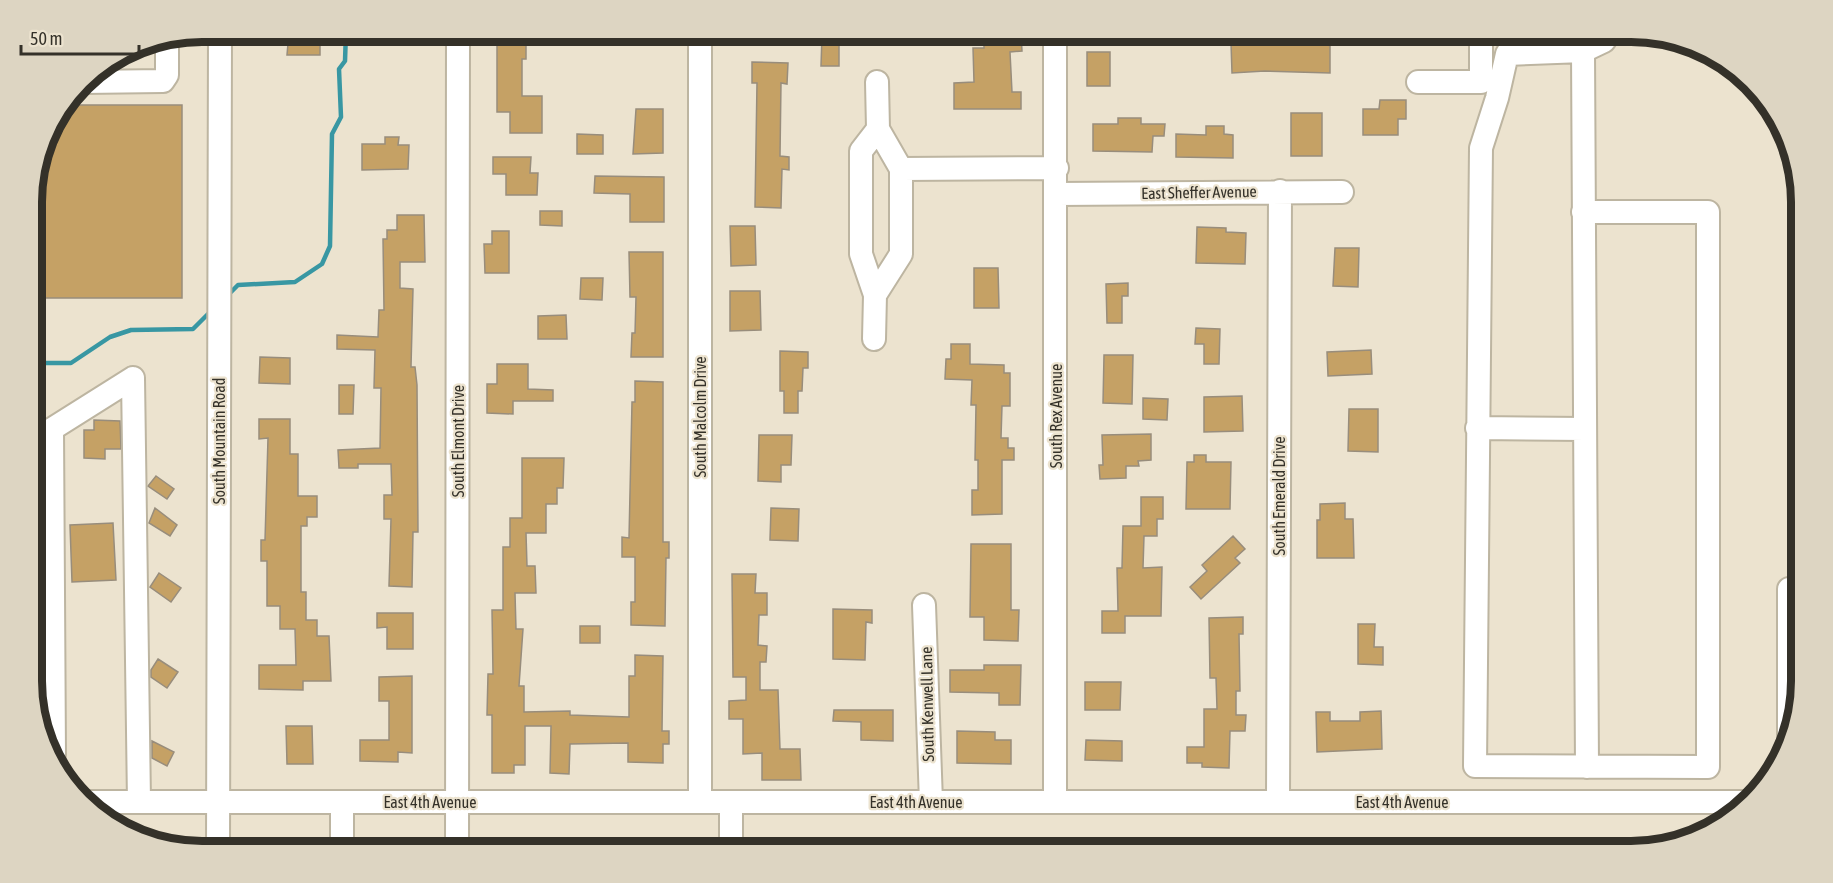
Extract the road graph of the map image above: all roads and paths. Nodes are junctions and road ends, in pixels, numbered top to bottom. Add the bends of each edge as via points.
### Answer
1 (220, 42) edge
2 (458, 42) edge
3 (700, 42) edge
4 (1055, 42) edge
5 (1481, 42) edge
6 (1502, 42) edge
7 (1514, 42) edge
8 (1602, 42) edge
9 (167, 46) edge
10 (1583, 51) junction
11 (1507, 54) junction
12 (96, 82) edge
13 (877, 82) dead end
14 (1418, 82) dead end
15 (878, 129) junction
16 (1057, 168) junction
17 (901, 169) junction
18 (1280, 191) junction
19 (1342, 192) dead end
20 (1057, 194) junction
21 (1583, 212) junction
22 (875, 295) junction
23 (874, 339) dead end
24 (1477, 428) junction
25 (1585, 429) junction
26 (1789, 589) dead end
27 (924, 605) dead end
28 (1789, 705) edge
29 (54, 742) edge
30 (1587, 766) junction
31 (1055, 801) junction
32 (98, 802) edge
33 (139, 802) junction
34 (219, 802) junction
35 (342, 802) junction
36 (700, 802) junction
37 (731, 802) junction
38 (931, 802) junction
39 (1278, 802) junction
40 (1736, 802) edge
41 (458, 803) junction
42 (218, 841) edge
43 (342, 841) edge
44 (457, 841) edge
45 (731, 841) edge

1 - 34 street, South Mountain Road
2 - 41 street, South Elmont Drive
3 - 36 street, South Malcolm Drive
4 - 16 street, South Rex Avenue
5 - 14 street via 1481,82
6 - 11 street
7 - 11 street
8 - 10 street
9 - 12 street via 164,81
10 - 11 street
10 - 21 street
11 - 24 street via 1481,148
13 - 15 street
15 - 17 street
15 - 22 street via 861,151 861,254
16 - 17 street
16 - 20 street, South Rex Avenue
17 - 22 street via 901,254
18 - 19 street, East Sheffer Avenue
18 - 20 street, East Sheffer Avenue
18 - 39 street, South Emerald Drive
20 - 31 street, South Rex Avenue
21 - 25 street
21 - 30 street via 1708,212 1708,767
22 - 23 street
24 - 25 street
24 - 30 street via 1475,766
25 - 30 street
26 - 28 street
27 - 38 street, South Kenwell Lane
29 - 33 street via 52,429 133,378
31 - 38 street, East 4th Avenue
31 - 39 street, East 4th Avenue
32 - 33 street, East 4th Avenue
33 - 34 street, East 4th Avenue
34 - 35 street, East 4th Avenue
34 - 42 street, South Mountain Road
35 - 41 street, East 4th Avenue
35 - 43 street
36 - 37 street, East 4th Avenue
36 - 41 street, East 4th Avenue
37 - 38 street, East 4th Avenue
37 - 45 street
39 - 40 street, East 4th Avenue
41 - 44 street, South Elmont Drive

